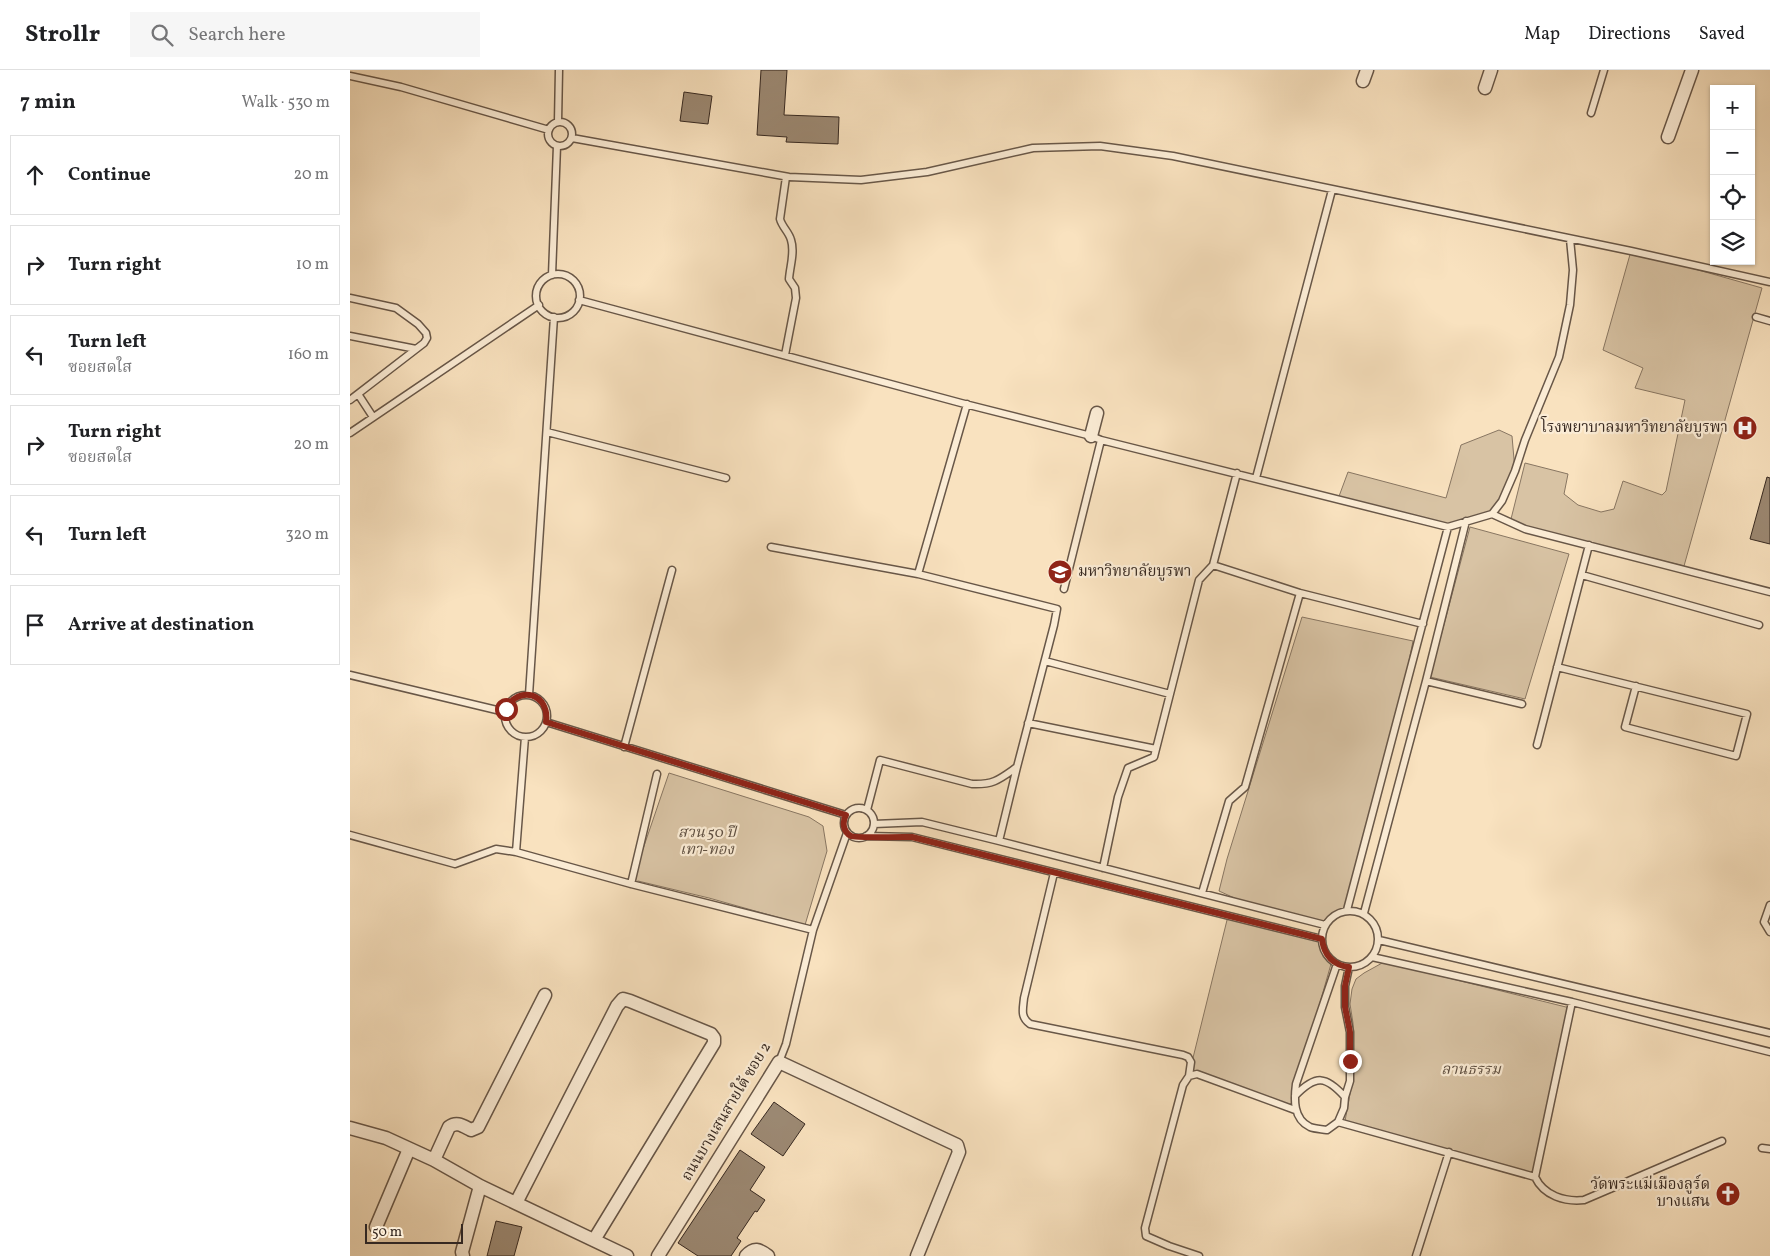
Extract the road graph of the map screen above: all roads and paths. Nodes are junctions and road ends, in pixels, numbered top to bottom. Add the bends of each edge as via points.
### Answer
1 (559, 70) edge
2 (1491, 70) edge
3 (1604, 70) edge
4 (1692, 70) edge
5 (350, 76) edge
6 (1485, 88) dead end
7 (1590, 114) dead end
8 (558, 122) junction
9 (549, 130) junction
10 (1668, 137) dead end
11 (572, 138) junction
12 (557, 146) junction
13 (786, 177) junction
14 (1332, 190) junction
15 (1570, 239) junction
16 (552, 275) junction
17 (1770, 282) edge
18 (350, 298) edge
19 (579, 300) junction
20 (538, 305) junction
21 (554, 317) junction
22 (1756, 317) dead end
23 (1770, 321) edge
24 (350, 336) edge
25 (416, 349) junction
26 (785, 355) junction
27 (358, 394) junction
28 (350, 400) edge
29 (967, 404) junction
30 (1097, 413) dead end
31 (373, 417) junction
32 (547, 432) junction
33 (350, 433) edge
34 (1096, 438) junction
35 (1237, 473) junction
36 (726, 478) dead end
37 (1256, 478) junction
38 (1492, 514) junction
39 (1466, 521) junction
40 (1448, 526) junction
41 (1589, 545) junction
42 (770, 547) dead end
43 (1213, 565) junction
44 (672, 570) dead end
45 (918, 574) junction
46 (1582, 574) junction
47 (1064, 589) dead end
48 (1770, 592) edge
49 (1300, 593) junction
50 (1423, 624) junction
51 (1759, 625) dead end
52 (1045, 660) junction
53 (1557, 667) junction
54 (350, 675) edge
55 (1426, 681) junction
56 (1636, 686) junction
57 (1170, 694) junction
58 (529, 695) junction
59 (1522, 704) dead end
60 (505, 712) junction
61 (546, 722) junction
62 (1028, 723) junction
63 (525, 737) junction
64 (1537, 745) dead end
65 (624, 746) junction
66 (1156, 750) junction
67 (1017, 766) junction
68 (657, 774) dead end
69 (866, 810) junction
70 (846, 815) junction
71 (874, 824) junction
72 (847, 833) junction
73 (350, 835) edge
74 (866, 836) junction
75 (999, 841) junction
76 (516, 852) junction
77 (1103, 868) junction
78 (1054, 873) junction
79 (632, 884) junction
80 (1202, 893) junction
81 (1770, 905) edge
82 (1346, 910) junction
83 (1364, 913) junction
84 (1326, 925) junction
85 (813, 930) junction
86 (1770, 932) edge
87 (1322, 939) junction
88 (1379, 940) junction
89 (1372, 957) junction
90 (1337, 964) junction
91 (1349, 967) junction
92 (545, 995) dead end
93 (1572, 1002) junction
94 (1770, 1033) edge
95 (1770, 1052) edge
96 (779, 1062) junction
97 (1189, 1076) junction
98 (1294, 1096) junction
99 (1345, 1097) junction
100 (1295, 1110) junction
101 (1338, 1122) junction
102 (350, 1128) edge
103 (1722, 1141) dead end
104 (1762, 1148) dead end
105 (409, 1149) junction
106 (1770, 1149) edge
107 (1449, 1152) junction
108 (434, 1160) junction
109 (1535, 1177) junction
110 (480, 1186) junction
111 (516, 1203) junction
112 (376, 1226) dead end
113 (594, 1240) junction
114 (463, 1256) edge
115 (627, 1256) edge
116 (658, 1256) edge
117 (746, 1256) edge
118 (768, 1256) edge
119 (917, 1256) edge
120 (1199, 1256) edge
121 (1416, 1256) edge

1 - 8 lane
2 - 6 street
3 - 7 lane
4 - 10 street
5 - 9 lane via 401,87
8 - 9 lane
8 - 11 lane via 570,126
9 - 12 lane via 549,139
11 - 12 lane via 566,145
11 - 13 lane
12 - 16 lane
13 - 14 lane via 861,180 927,172 1032,148 1100,146 1173,156
13 - 26 lane via 780,219 791,238 789,279 795,288 796,298
14 - 15 lane
14 - 37 lane
15 - 17 lane
15 - 38 lane via 1570,305 1559,357 1525,440 1516,471
16 - 19 lane via 565,275 572,279 577,285
16 - 20 lane via 539,286 536,293
18 - 25 lane via 396,308 418,324 426,338
19 - 21 lane via 574,311 567,316
19 - 26 lane
20 - 21 lane
20 - 31 lane
21 - 32 lane
22 - 23 lane
24 - 25 lane
25 - 27 lane
26 - 29 lane
27 - 28 lane
27 - 31 lane
29 - 34 lane
29 - 45 lane
30 - 34 street
31 - 33 lane
32 - 36 lane
32 - 58 lane
34 - 35 lane
34 - 47 lane
35 - 37 lane
35 - 43 lane
37 - 40 lane
38 - 39 lane
38 - 41 lane via 1525,529
39 - 40 lane
39 - 55 lane
40 - 50 lane
41 - 46 lane
41 - 48 lane
42 - 45 lane
43 - 49 lane
43 - 57 lane via 1199,580
44 - 65 lane
45 - 52 lane via 1056,609
46 - 51 lane
46 - 53 lane
49 - 50 lane
49 - 80 lane via 1245,787 1229,801
50 - 82 lane
52 - 57 lane
52 - 62 lane
53 - 56 lane
53 - 64 lane
54 - 60 lane
55 - 59 lane
55 - 83 lane
56 - 56 lane via 1625,727 1736,756 1748,714
57 - 66 lane
58 - 60 lane via 515,698
58 - 61 lane via 546,708
60 - 63 lane via 507,726 518,736
61 - 63 lane via 535,735
61 - 65 lane
62 - 66 lane
62 - 67 lane
63 - 76 lane
65 - 70 lane
66 - 77 lane via 1154,757 1128,768
67 - 69 lane via 999,780 986,785 880,760
67 - 75 lane
68 - 79 lane
69 - 70 lane via 853,809
69 - 71 lane
70 - 72 lane
71 - 74 lane
71 - 75 lane via 922,822
72 - 74 lane via 856,838
72 - 85 lane, ถนนบางเสนสายใต้ ซอย 2
73 - 76 lane via 455,864 496,850
74 - 78 lane via 912,837
75 - 77 lane
76 - 79 lane
77 - 80 lane
78 - 87 lane
78 - 97 lane via 1024,998 1022,1012 1025,1021 1183,1055 1191,1062
79 - 85 lane
80 - 84 lane
81 - 86 lane via 1764,922
82 - 83 lane
82 - 84 lane
83 - 88 lane via 1375,924
84 - 87 lane
85 - 96 lane, ถนนบางเสนสายใต้ ซอย 2
87 - 90 lane via 1326,953
88 - 89 lane
88 - 94 lane
89 - 91 lane via 1366,963
89 - 93 lane
90 - 91 lane
90 - 98 lane via 1310,1038
91 - 99 lane via 1345,1007 1350,1032 1350,1081
92 - 108 street via 478,1127 472,1130 454,1123
93 - 95 lane
93 - 109 lane
96 - 116 street, ถนนบางเสนสายใต้ ซอย 2
96 - 119 street via 957,1144 959,1152
97 - 100 lane via 1197,1074
97 - 120 lane via 1183,1085 1145,1228 1146,1236
98 - 99 lane via 1312,1082 1323,1080 1334,1084
98 - 100 lane
99 - 101 lane
100 - 101 lane via 1310,1127 1327,1130
101 - 107 lane
102 - 105 street via 386,1138
103 - 109 lane via 1584,1200 1571,1202 1558,1198 1546,1191
104 - 106 lane
105 - 108 street
105 - 112 street
107 - 109 lane
107 - 121 lane
108 - 110 street
110 - 111 street
110 - 114 street
111 - 113 street
111 - 113 street via 617,1006 623,1000 711,1034 714,1042
113 - 115 street
117 - 118 street via 755,1249

